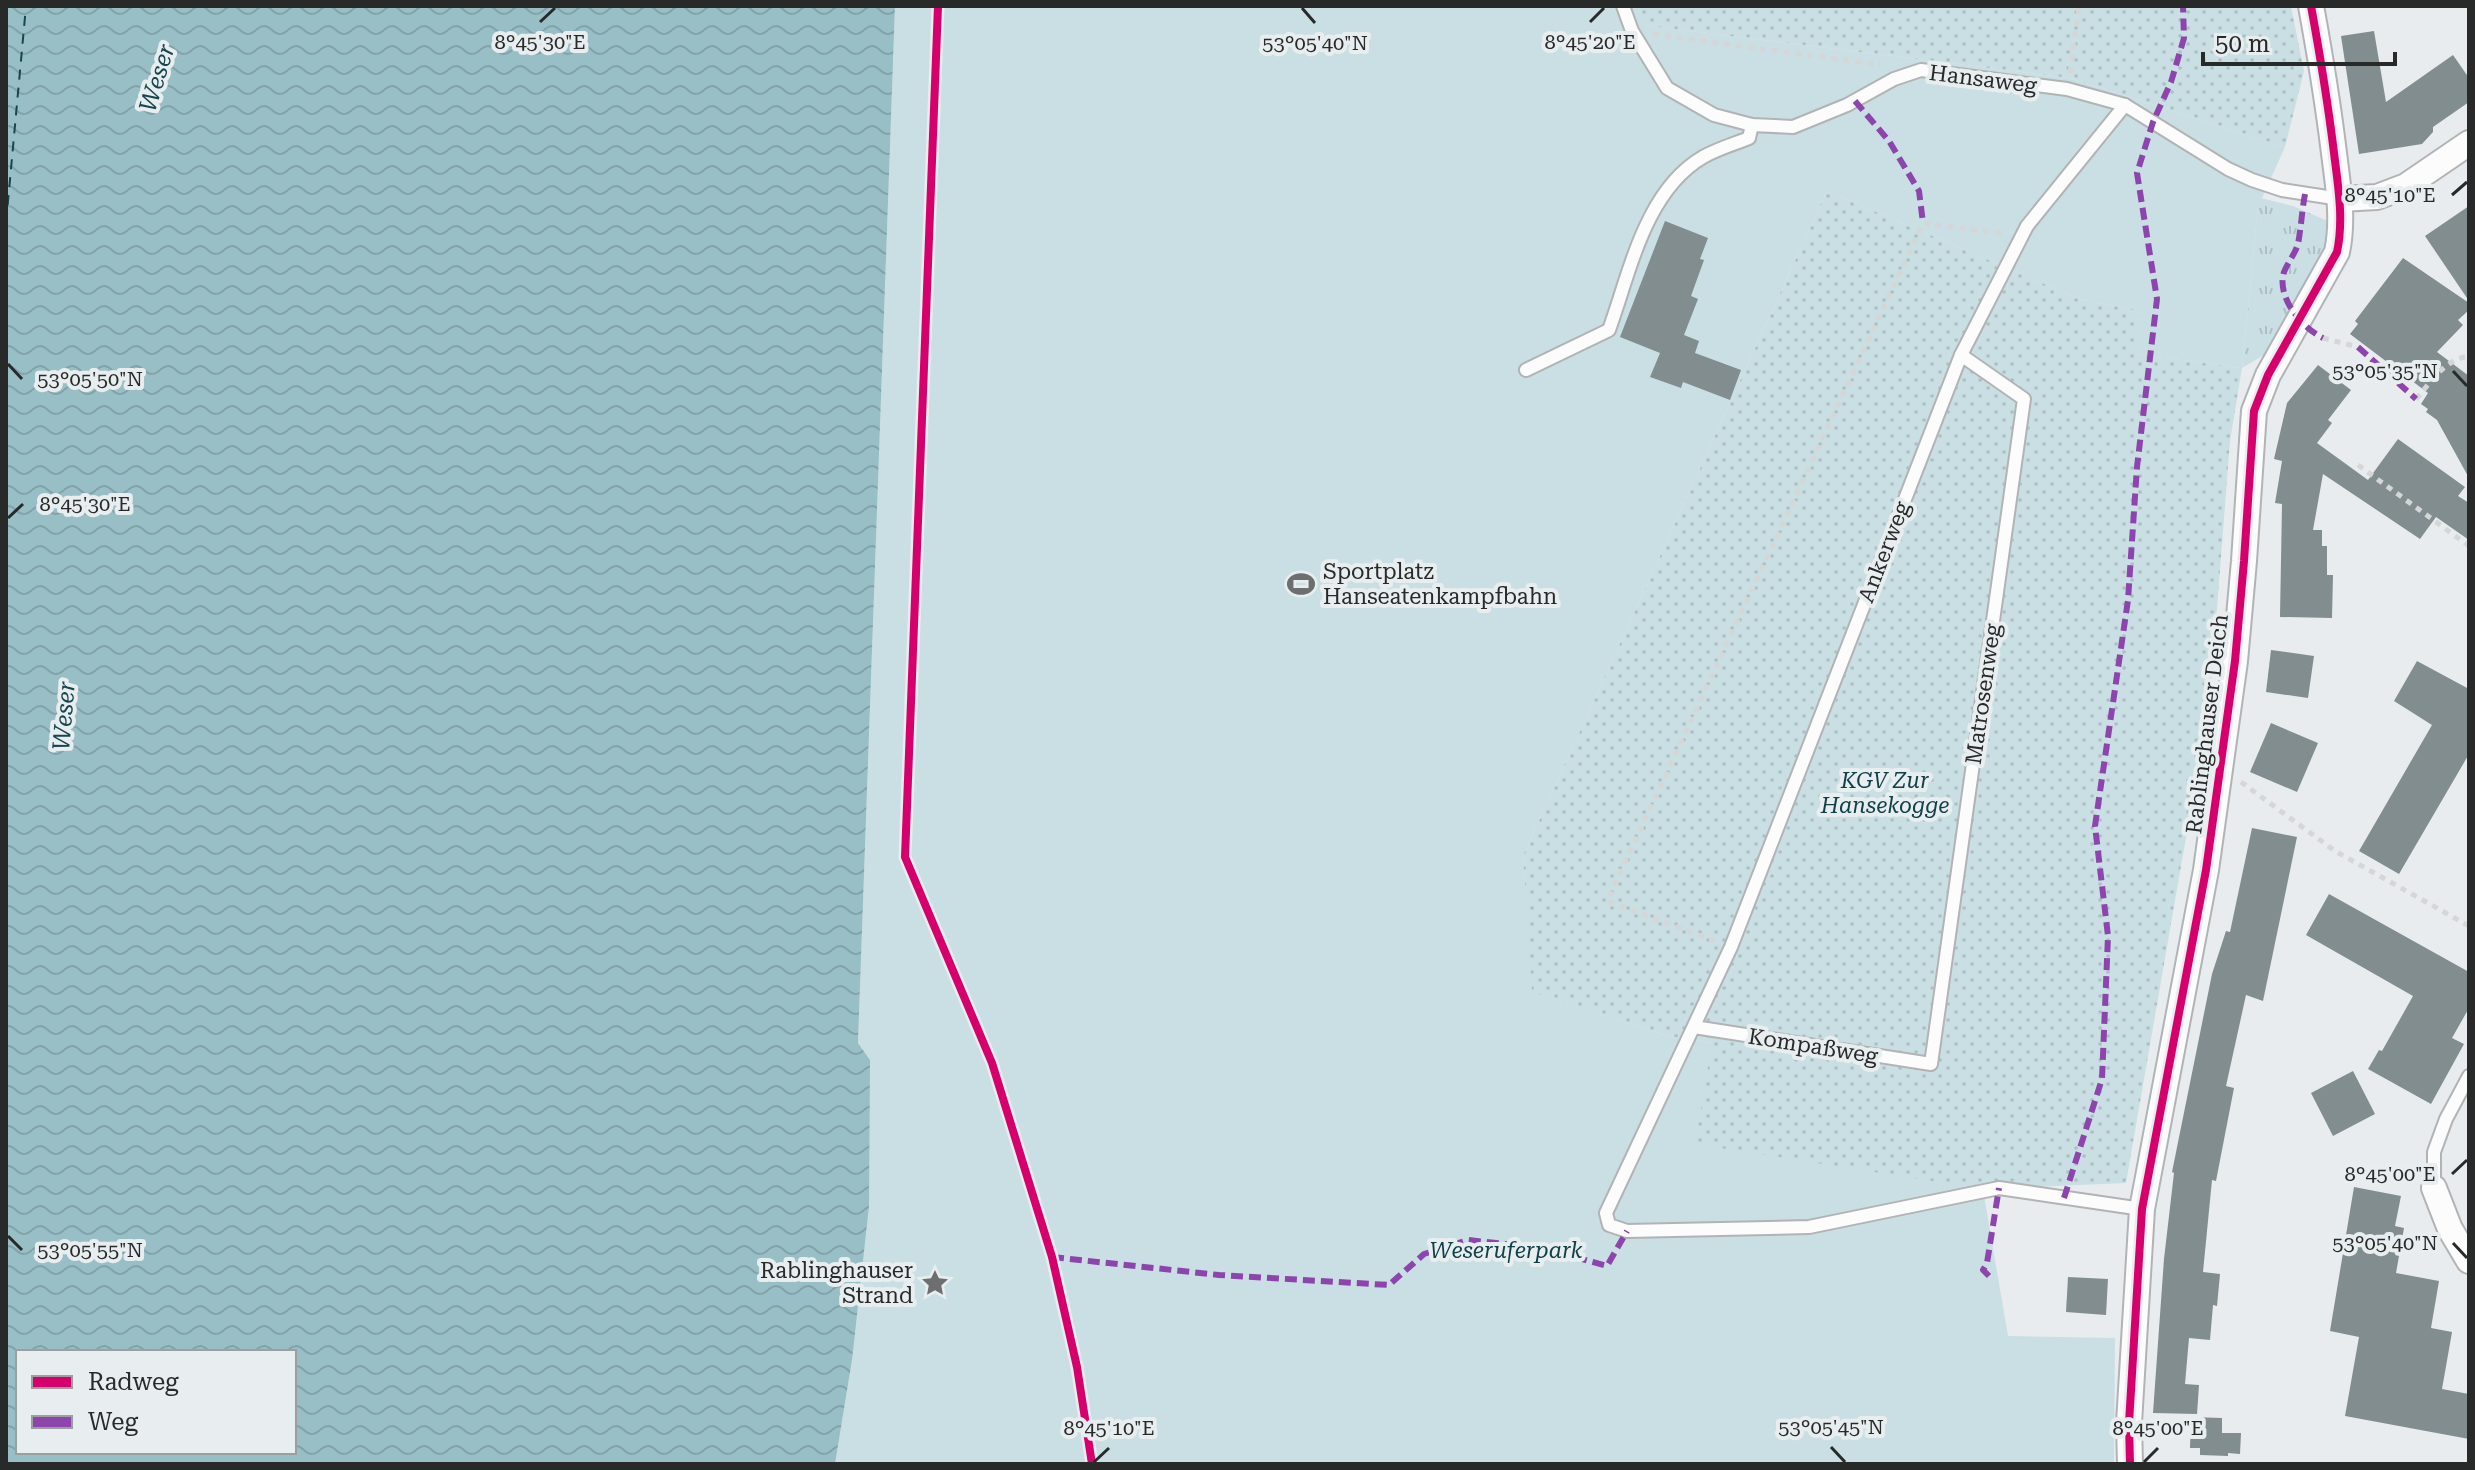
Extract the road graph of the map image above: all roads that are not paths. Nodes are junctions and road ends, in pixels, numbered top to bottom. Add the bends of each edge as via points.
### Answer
1 (1623, 6) edge
2 (2311, 6) edge
3 (2125, 105) junction
4 (1752, 125) junction
5 (2469, 143) edge
6 (2340, 199) junction
7 (1961, 355) junction
8 (1526, 370) dead end
9 (1694, 1027) junction
10 (1931, 1064) joint
11 (2469, 1076) edge
12 (2434, 1188) joint
13 (2142, 1209) junction
14 (2469, 1261) edge
15 (2130, 1464) edge

1 - 4 lane, Hansaweg via 1667,88 1714,115
2 - 6 street, Rablinghauser Deich
3 - 4 lane, Hansaweg via 2067,89 1921,70 1793,127
3 - 6 lane, Hansaweg via 2252,180
3 - 7 lane, Ankerweg via 2027,226
4 - 8 lane via 1749,138 1701,158 1670,186 1647,223 1609,330
5 - 6 street via 2406,186 2377,197
6 - 13 street, Rablinghauser Deich via 2337,252 2268,375 2254,411 2244,561 2206,870
7 - 9 lane, Ankerweg via 1731,947
7 - 10 lane, Matrosenweg via 2024,399
9 - 10 lane, Kompaßweg
9 - 13 lane, Ankerweg via 1606,1213 1609,1225 1627,1231 1809,1227 1999,1188
11 - 12 lane via 2434,1152
12 - 14 street
13 - 15 street, Rablinghauser Deich

